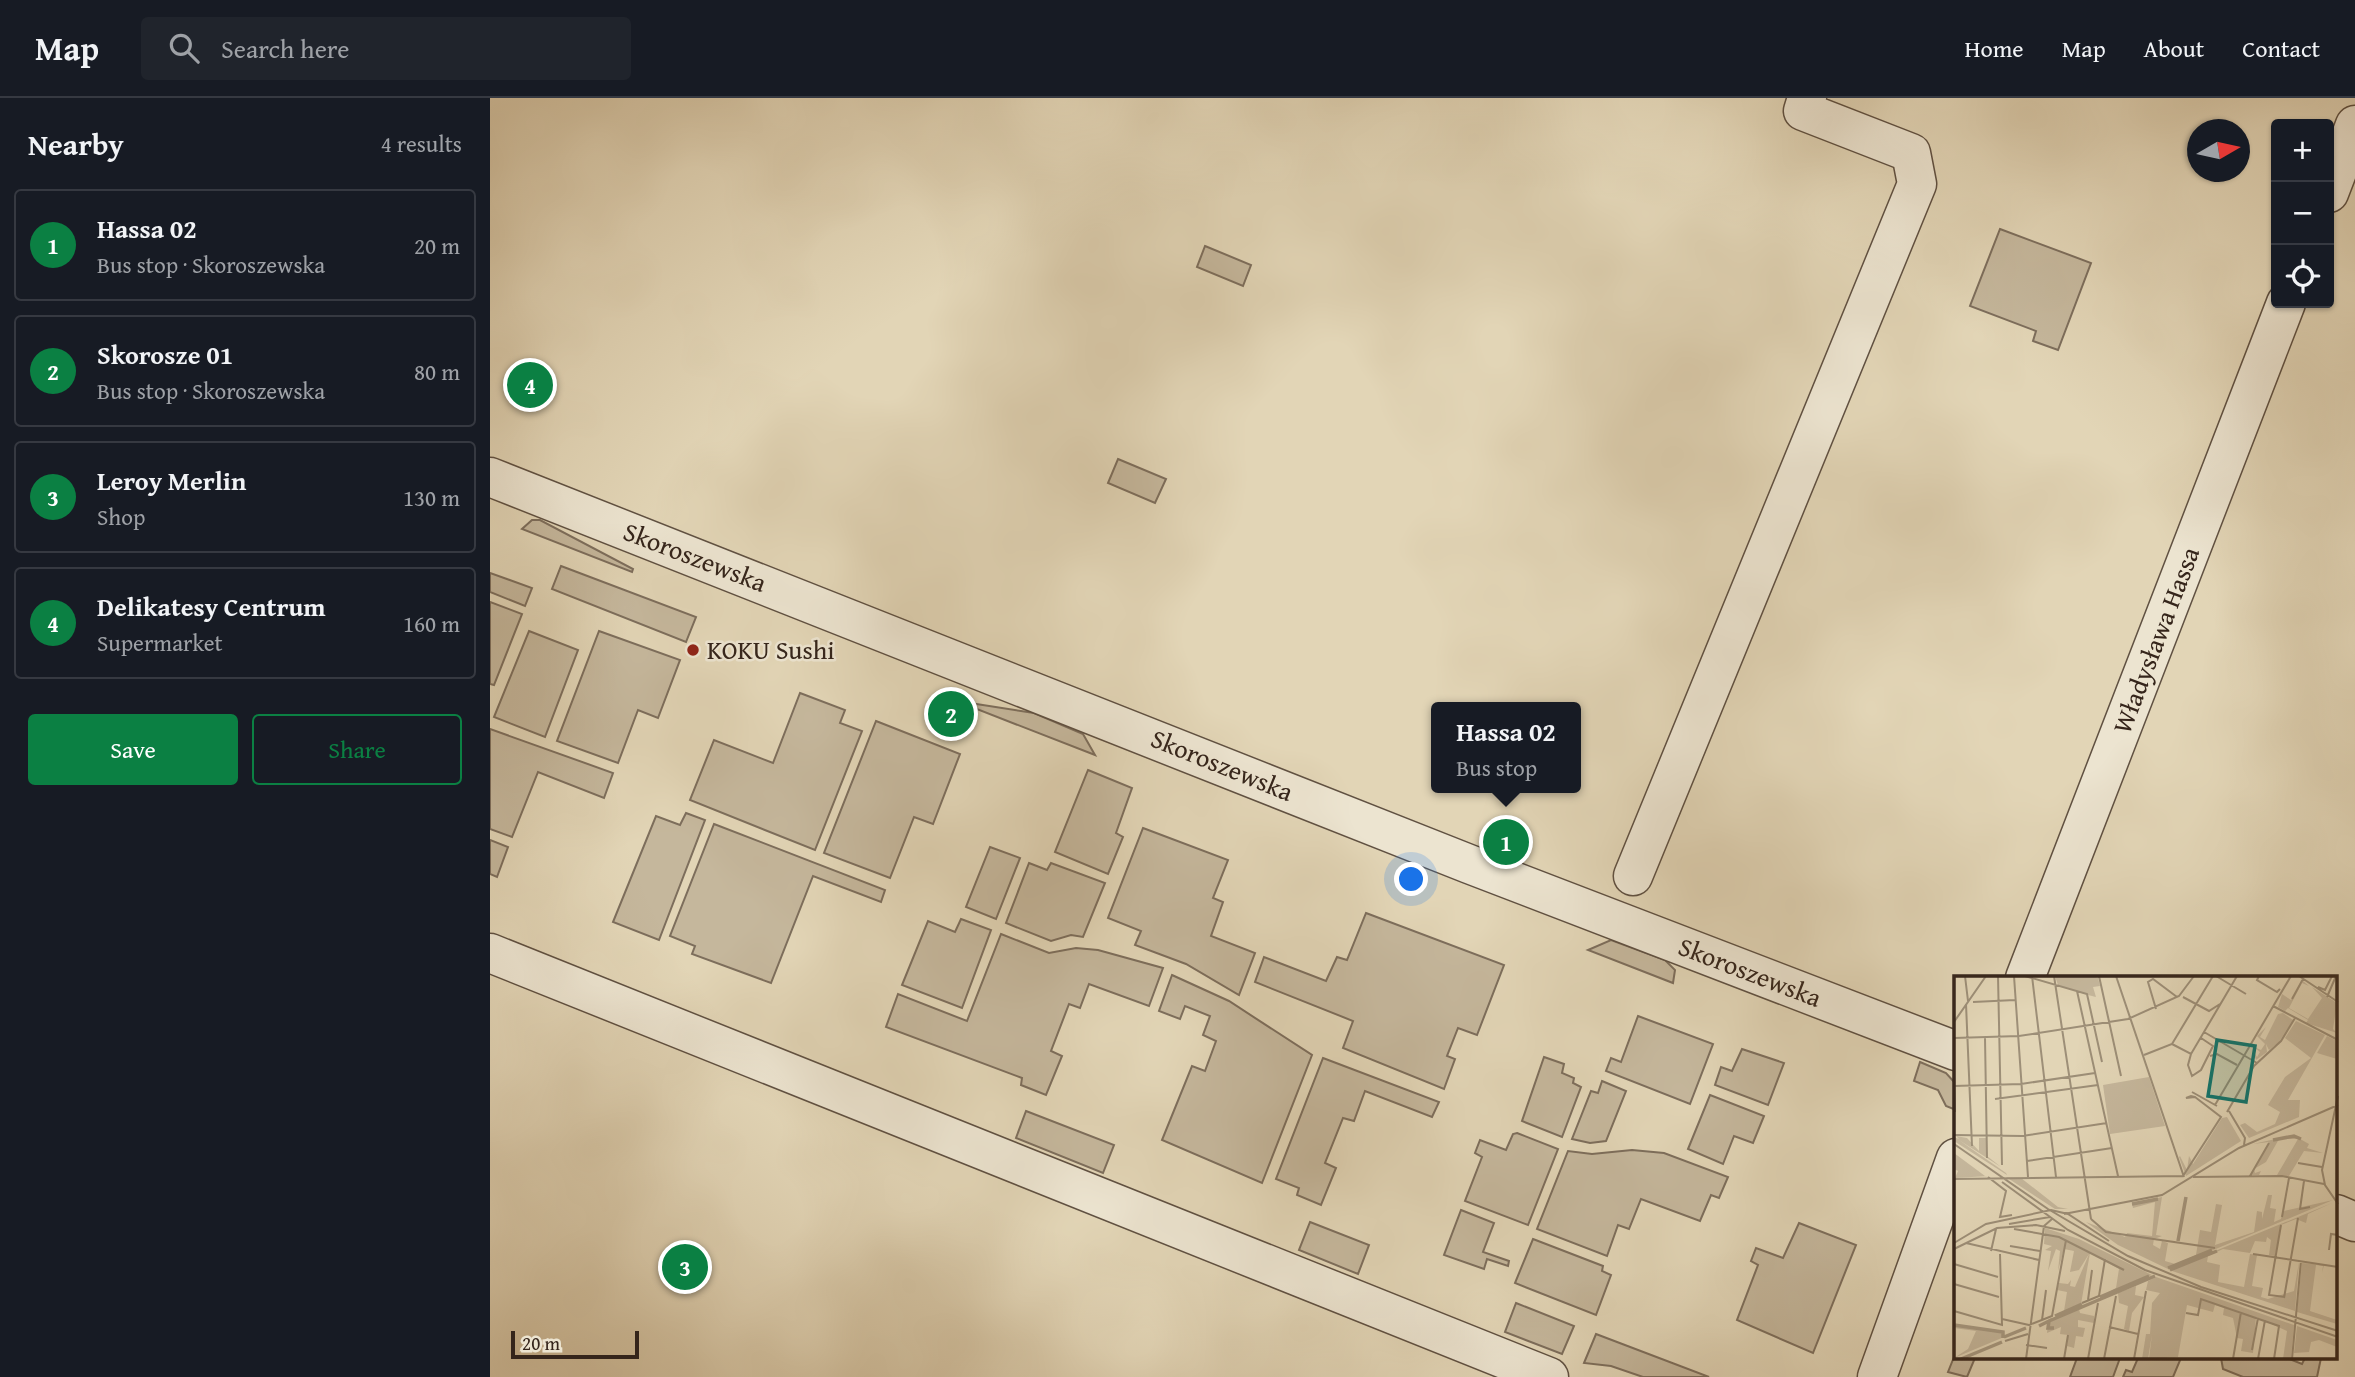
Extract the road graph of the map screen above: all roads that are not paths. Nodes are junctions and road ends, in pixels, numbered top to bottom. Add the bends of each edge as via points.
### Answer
1 (1807, 98) edge
2 (2355, 125) edge
3 (2333, 182) edge
4 (2284, 308) edge
5 (490, 477) edge
6 (1633, 876) dead end
7 (490, 953) edge
8 (2026, 976) edge
9 (1954, 1050) edge
10 (1954, 1164) edge
11 (2338, 1215) edge
12 (2355, 1222) edge
13 (1549, 1377) edge
14 (1877, 1377) edge

1 - 6 street via 1803,111 1911,153 1917,184
2 - 3 street
4 - 8 street, Władysława Hassa
5 - 9 street, Skoroszewska
7 - 13 street
10 - 14 street
11 - 12 street

